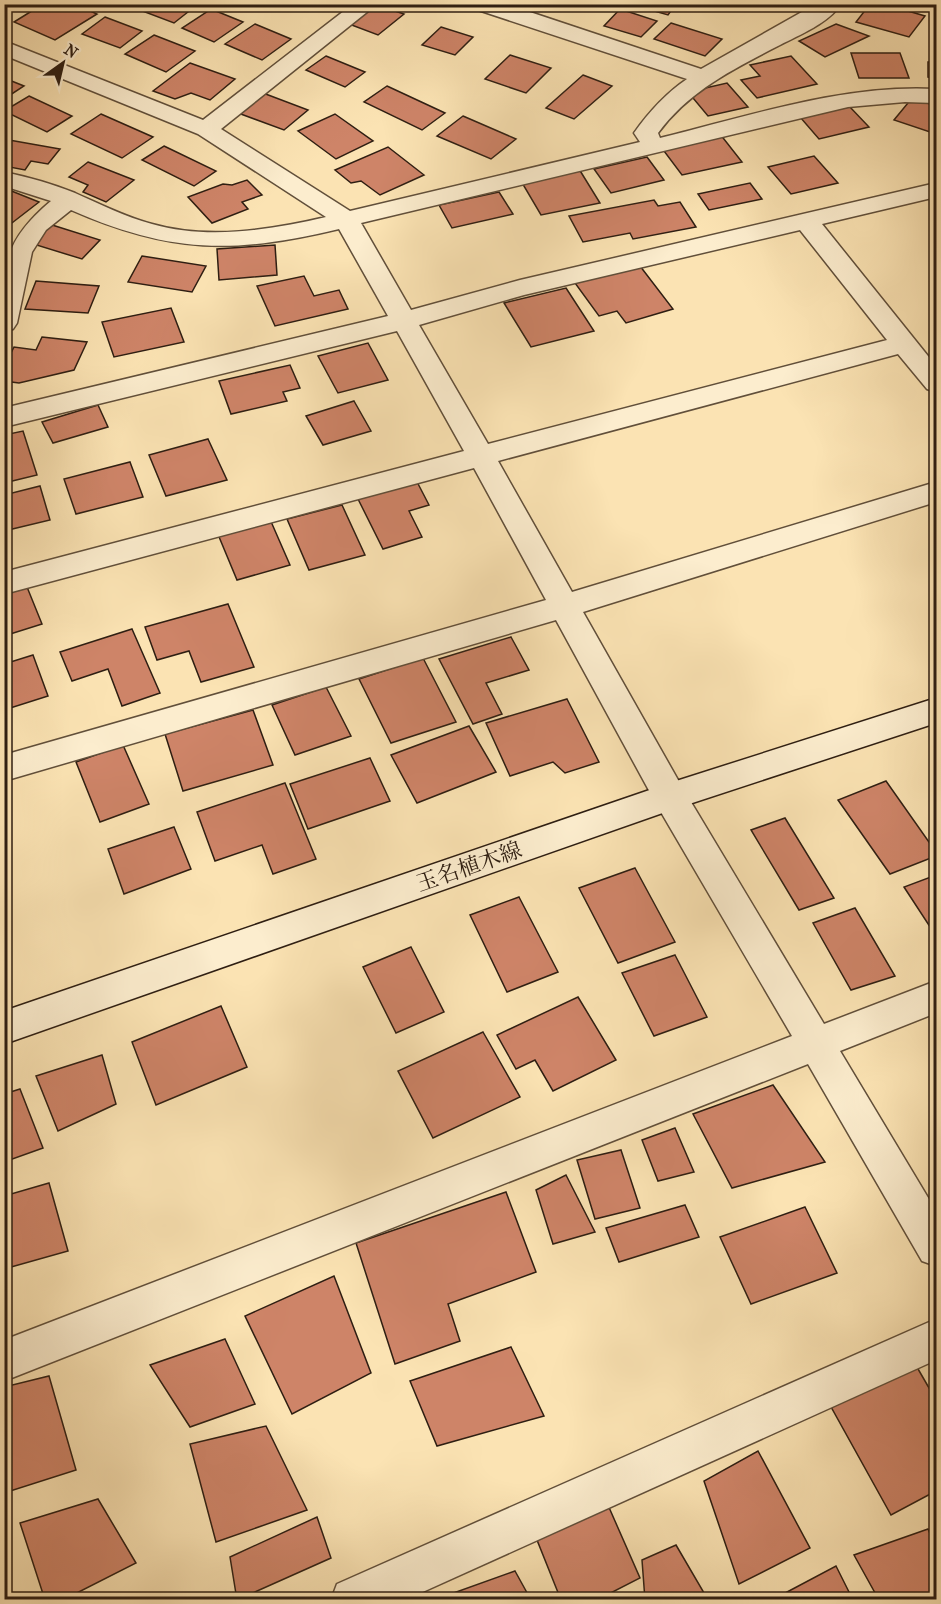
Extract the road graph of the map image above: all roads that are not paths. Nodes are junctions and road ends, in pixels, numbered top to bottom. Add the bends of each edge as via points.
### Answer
1 (367, 4) edge
2 (483, 4) edge
3 (831, 4) edge
4 (4, 47) edge
5 (705, 78) junction
6 (936, 96) edge
7 (206, 129) junction
8 (654, 147) junction
9 (4, 179) edge
10 (936, 190) edge
11 (69, 199) junction
12 (346, 219) junction
13 (805, 220) junction
14 (402, 321) junction
15 (4, 323) edge
16 (903, 344) junction
17 (936, 383) edge
18 (4, 418) edge
19 (480, 454) junction
20 (936, 492) edge
21 (4, 583) edge
22 (564, 606) junction
23 (936, 711) edge
24 (4, 768) edge
25 (670, 797) junction
26 (936, 997) edge
27 (4, 1028) edge
28 (815, 1042) junction
29 (936, 1247) edge
30 (936, 1339) edge
31 (4, 1361) edge
32 (353, 1599) edge

1 - 7 street
2 - 5 street
3 - 5 street via 810,21
4 - 7 street
5 - 8 street via 659,112 646,133
6 - 8 street via 848,100
7 - 12 street
8 - 12 street
9 - 11 street via 50,190
10 - 13 street
11 - 12 street via 151,232 193,238 239,239 289,233
11 - 15 street via 37,225 20,252
12 - 14 street
13 - 14 street via 520,288
13 - 16 street
14 - 18 street
14 - 19 street
16 - 17 street
16 - 19 street
19 - 21 street
19 - 22 street
20 - 22 street
22 - 24 street
22 - 25 street
23 - 25 street, 玉名植木線
25 - 27 street, 玉名植木線
25 - 28 street
26 - 28 street
28 - 29 street
28 - 31 street
30 - 32 street

